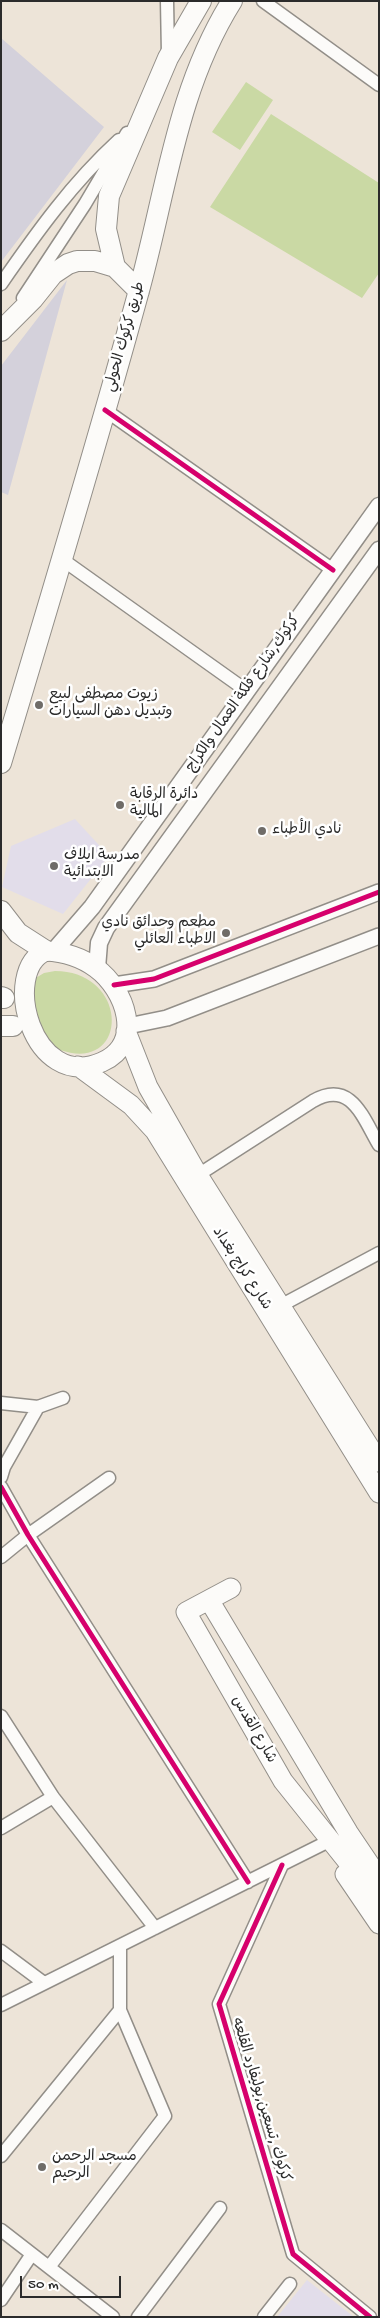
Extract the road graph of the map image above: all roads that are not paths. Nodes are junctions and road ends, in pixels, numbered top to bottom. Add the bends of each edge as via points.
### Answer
1 (167, 1) edge
2 (201, 1) edge
3 (232, 1) edge
4 (263, 1) edge
5 (168, 58) junction
6 (379, 85) edge
7 (150, 100) junction
8 (128, 132) junction
9 (114, 267) junction
10 (1, 284) edge
11 (139, 291) junction
12 (1, 331) edge
13 (105, 410) junction
14 (379, 506) edge
15 (379, 550) edge
16 (63, 560) junction
17 (333, 570) junction
18 (247, 692) junction
19 (1, 763) edge
20 (379, 892) edge
21 (1, 911) edge
22 (379, 936) edge
23 (50, 952) junction
24 (97, 968) junction
25 (114, 985) junction
26 (5, 988) edge
27 (7, 1026) edge
28 (127, 1028) junction
29 (78, 1066) junction
30 (379, 1145) edge
31 (198, 1175) junction
32 (379, 1252) edge
33 (280, 1306) junction
34 (63, 1398) dead end
35 (1, 1403) edge
36 (38, 1407) junction
37 (379, 1462) edge
38 (1, 1477) edge
39 (109, 1478) dead end
40 (1, 1488) edge
41 (379, 1493) edge
42 (28, 1535) junction
43 (1, 1557) edge
44 (231, 1588) dead end
45 (209, 1600) junction
46 (1, 1716) edge
47 (53, 1797) junction
48 (1, 1828) edge
49 (348, 1832) junction
50 (331, 1840) junction
51 (379, 1855) edge
52 (282, 1865) junction
53 (379, 1878) edge
54 (248, 1882) junction
55 (379, 1901) edge
56 (379, 1924) edge
57 (155, 1928) junction
58 (120, 1946) junction
59 (1, 1951) edge
60 (44, 1983) junction
61 (1, 2005) edge
62 (120, 2010) junction
63 (1, 2156) edge
64 (220, 2208) dead end
65 (1, 2230) edge
66 (32, 2254) junction
67 (49, 2267) junction
68 (290, 2284) dead end
69 (1, 2300) edge
70 (113, 2317) edge
71 (138, 2317) edge
72 (264, 2317) edge
73 (370, 2317) edge

1 - 5 street
2 - 5 highway, طريق كركوك الحولي
3 - 11 highway, طريق كركوك الحولي via 190,86
4 - 6 street
5 - 7 highway, طريق كركوك الحولي
7 - 8 street
7 - 9 highway, طريق كركوك الحولي via 108,201 106,228
8 - 10 street via 60,201
8 - 12 street
9 - 11 highway
9 - 12 highway via 95,261 68,264 53,274
11 - 13 highway, طريق كركوك الحولي
13 - 16 highway, طريق كركوك الحولي
13 - 17 street
14 - 17 main road, كركوك,شارع فلكة العمال والكراج
15 - 24 main road, كركوك,شارع فلكة العمال والكراج via 106,928 99,943
16 - 18 street
16 - 19 highway, طريق كركوك الحولي
17 - 18 main road, كركوك,شارع فلكة العمال والكراج
18 - 23 main road, كركوك,شارع فلكة العمال والكراج via 92,907
20 - 25 street via 154,979
21 - 23 highway via 18,933
22 - 28 street via 167,1018
23 - 24 main road via 76,956
23 - 26 main road via 24,959
24 - 25 main road
25 - 28 main road via 124,1006
26 - 27 main road
27 - 29 main road via 28,1045 55,1062
28 - 29 main road via 118,1049 107,1059 93,1065
28 - 31 main road, شارع كراج بغداد via 152,1095
29 - 41 main road, شارع كراج بغداد via 131,1105 156,1131
30 - 31 street via 353,1102 340,1095 326,1095
31 - 33 main road, شارع كراج بغداد
32 - 33 street
33 - 37 main road, شارع كراج بغداد
34 - 36 street
35 - 36 street
36 - 38 street
39 - 42 street
40 - 42 street
42 - 43 street
42 - 54 street
44 - 45 main road
45 - 49 main road, شارع القدس
45 - 50 main road, شارع القدس via 186,1612 280,1776
46 - 47 street
47 - 48 street
47 - 57 street
49 - 51 main road
49 - 53 main road, شارع القدس
50 - 52 street
50 - 55 main road
50 - 56 main road via 354,1891
52 - 54 street
52 - 73 street, كركوك ,تسعين,بوليفارد القلعه via 219,2004 293,2254
54 - 57 street
57 - 58 street
58 - 60 street
58 - 62 street
59 - 60 street
60 - 61 street
62 - 63 street
62 - 67 street via 165,2116
64 - 71 street
65 - 66 street
66 - 67 street
66 - 69 street
67 - 70 street
68 - 72 street

